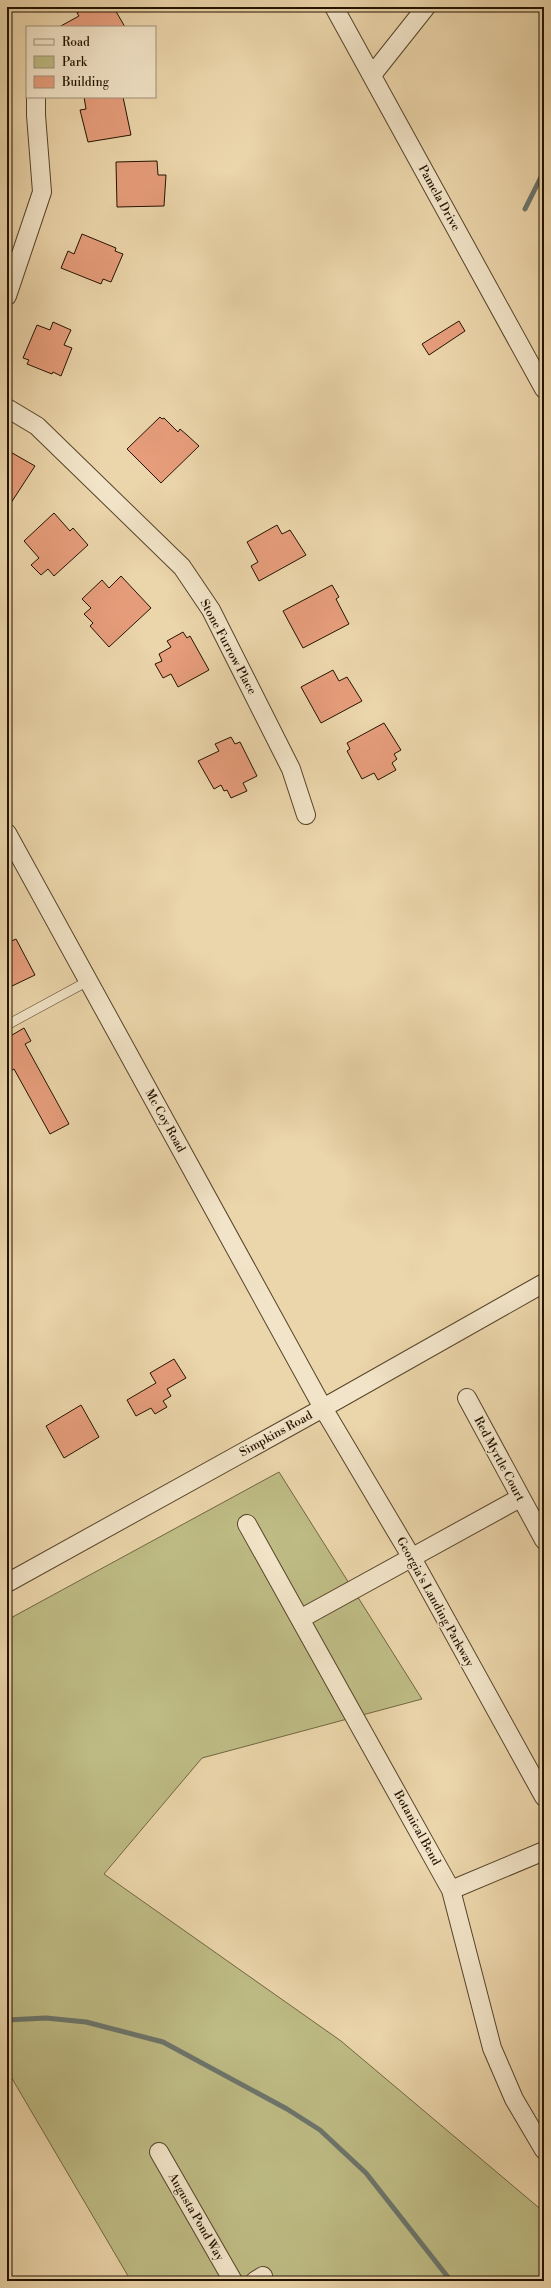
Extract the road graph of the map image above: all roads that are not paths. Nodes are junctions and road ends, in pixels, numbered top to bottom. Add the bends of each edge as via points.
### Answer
1 (334, 7) edge
2 (426, 7) edge
3 (372, 75) junction
4 (36, 98) edge
5 (7, 296) edge
6 (544, 389) edge
7 (7, 408) edge
8 (306, 816) dead end
9 (7, 833) edge
10 (88, 981) junction
11 (7, 1025) edge
12 (544, 1283) edge
13 (467, 1398) dead end
14 (323, 1408) junction
15 (520, 1498) junction
16 (247, 1524) dead end
17 (544, 1540) edge
18 (412, 1558) junction
19 (7, 1583) edge
20 (300, 1620) junction
21 (544, 1797) edge
22 (544, 1850) edge
23 (451, 1890) junction
24 (544, 2150) edge
25 (158, 2152) dead end
26 (233, 2281) edge

1 - 3 street, Pamela Drive
2 - 3 street
3 - 6 street, Pamela Drive
4 - 5 street via 42,192
7 - 8 street, Stone Furrow Place via 38,426 182,567 210,610 291,769
9 - 10 street, Mc Coy Road
10 - 11 lane
10 - 14 street, Mc Coy Road
12 - 14 street, Simpkins Road
13 - 15 street, Red Myrtle Court
14 - 18 street, Georgia's Landing Parkway
14 - 19 street, Simpkins Road
15 - 17 street, Red Myrtle Court
15 - 18 street
16 - 20 street, Botanical Bend
18 - 20 street
18 - 21 street, Georgia's Landing Parkway
20 - 23 street, Botanical Bend
22 - 23 street
23 - 24 street, Botanical Bend via 492,2048 514,2099
25 - 26 street, Augusta Pond Way

